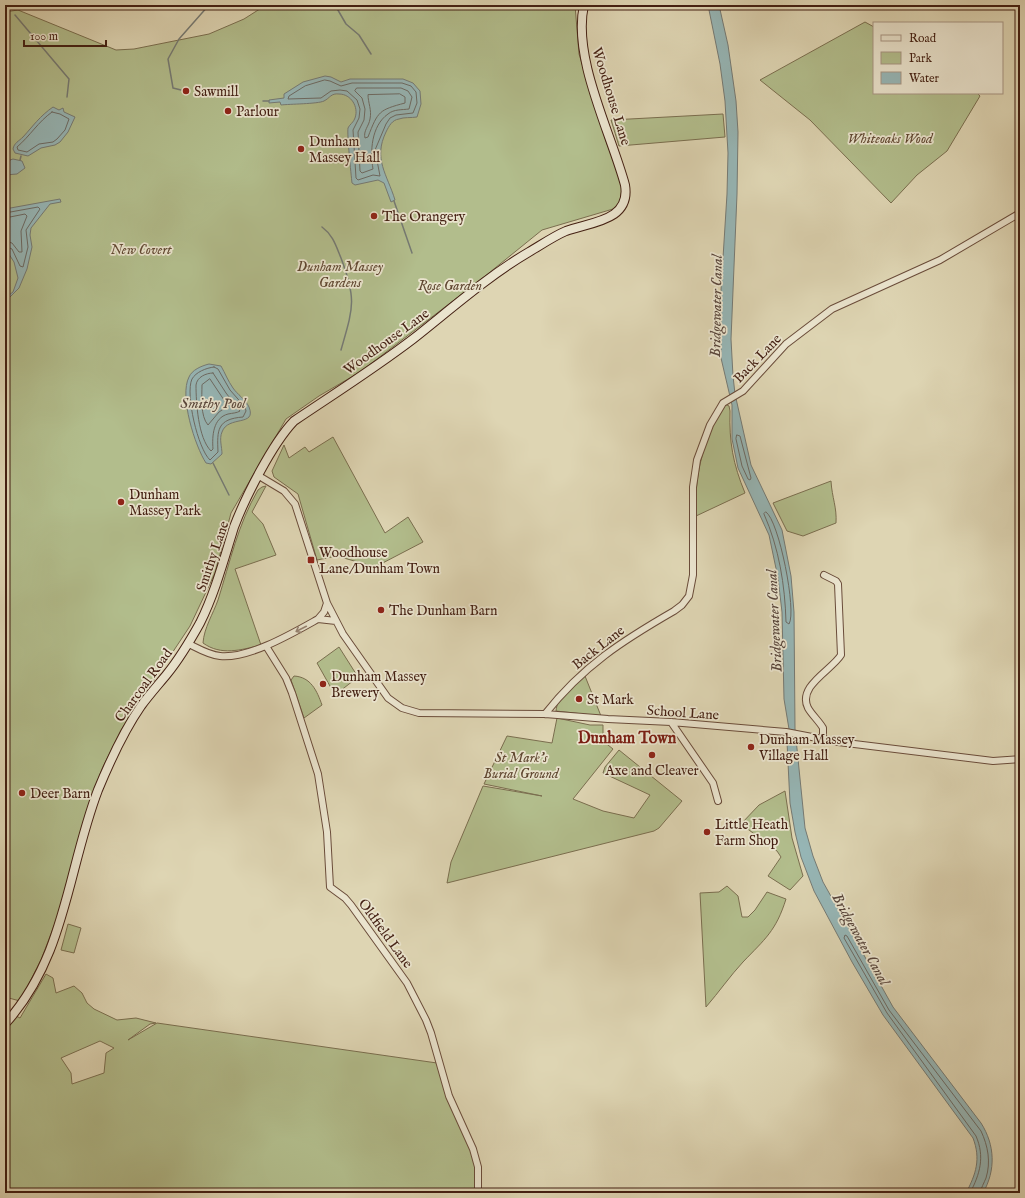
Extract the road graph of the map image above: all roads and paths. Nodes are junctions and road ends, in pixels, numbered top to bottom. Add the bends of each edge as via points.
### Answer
1 (584, 5) edge
2 (1020, 213) edge
3 (259, 476) junction
4 (824, 575) dead end
5 (327, 603) junction
6 (318, 620) junction
7 (336, 621) junction
8 (189, 644) junction
9 (266, 646) junction
10 (545, 714) junction
11 (671, 722) junction
12 (822, 738) junction
13 (1020, 760) edge
14 (718, 801) dead end
15 (5, 1024) edge
16 (478, 1193) edge

1 - 3 main road, Woodhouse Lane via 581,22 582,43 587,67 625,185 625,200 621,208 613,216 564,232 528,252 473,290 412,340 294,421 275,446
2 - 10 street, Back Lane via 940,260 832,309 786,344 741,393 728,399 720,407 710,425 697,460 694,477 692,575 689,596 674,611 619,643 589,666
3 - 5 street via 284,490 295,504
3 - 8 main road, Smithy Lane via 235,525 211,599
4 - 12 street via 838,584 841,655 814,681 808,694 808,708 823,728
5 - 6 street
5 - 7 street, School Lane
6 - 7 street, Charcoal Road
6 -> 9 street, Charcoal Road
7 - 10 street, School Lane via 382,691 402,708 420,713
8 - 9 street, Charcoal Road via 221,656 235,655
8 - 15 main road, Charcoal Road via 142,705 119,742 95,799 69,898 44,964 30,992
9 - 16 street, Oldfield Lane via 286,678 318,774 327,832 330,887 346,898 407,983 419,1007 431,1033 449,1096 474,1149 478,1167
10 - 11 street, School Lane
11 - 12 street, School Lane via 786,732
11 - 14 street via 714,783
12 - 13 street, School Lane via 993,761

